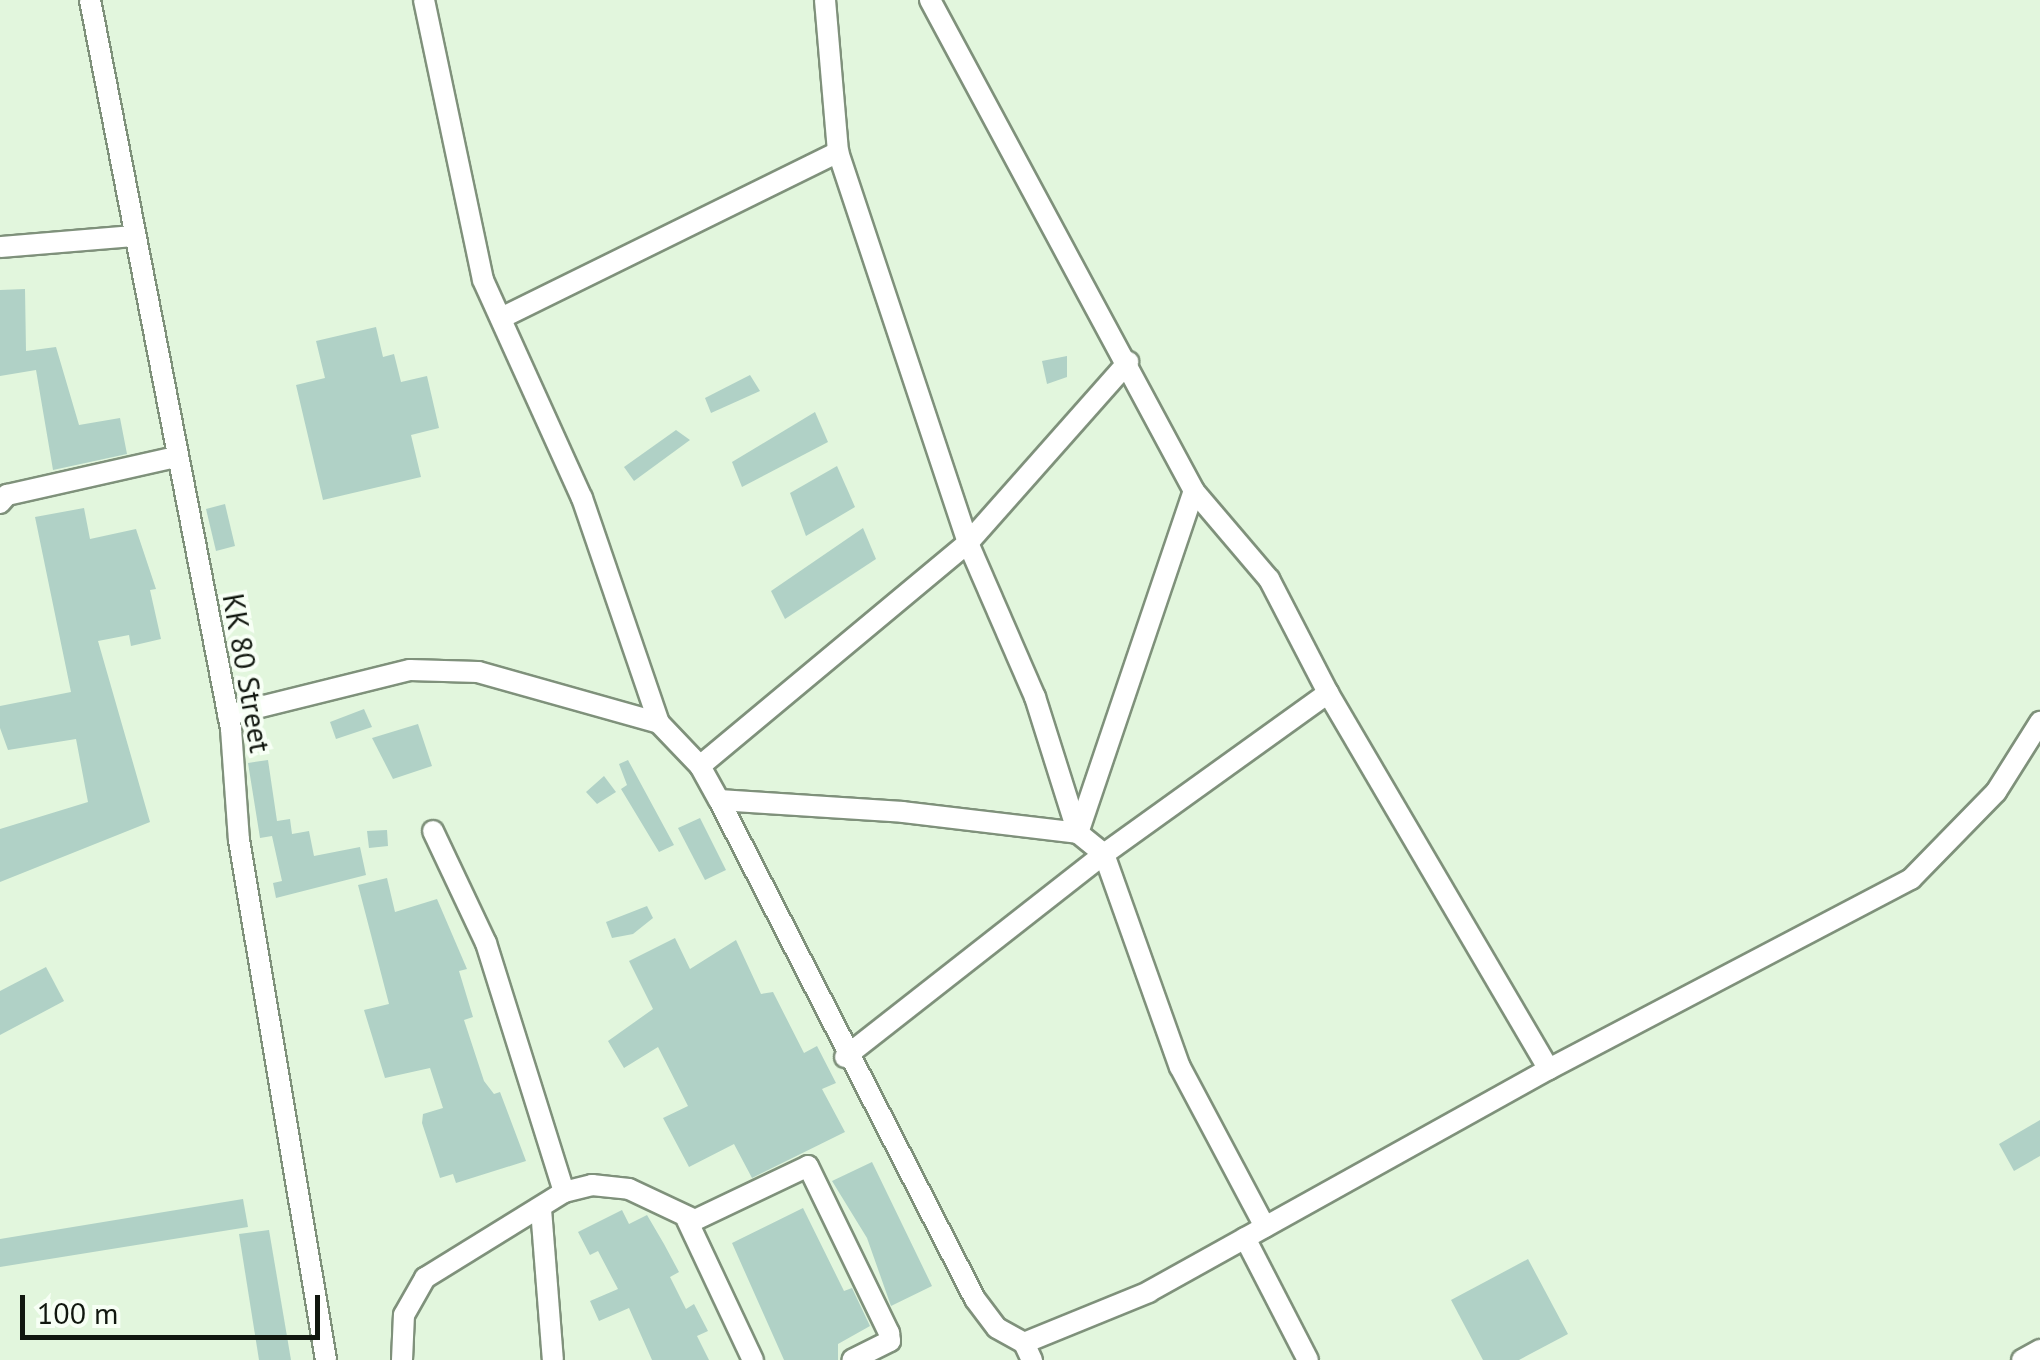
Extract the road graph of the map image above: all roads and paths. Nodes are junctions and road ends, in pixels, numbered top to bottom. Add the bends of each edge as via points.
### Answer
1 (90, 0) edge
2 (424, 0) edge
3 (825, 0) edge
4 (930, 0) edge
5 (838, 152) junction
6 (132, 236) junction
7 (0, 247) edge
8 (501, 318) junction
9 (1128, 362) junction
10 (176, 457) junction
11 (1194, 490) junction
12 (0, 502) edge
13 (968, 543) junction
14 (1328, 693) junction
15 (228, 715) junction
16 (2040, 722) edge
17 (659, 723) junction
18 (700, 766) junction
19 (719, 800) junction
20 (433, 830) dead end
21 (1078, 833) junction
22 (1104, 854) junction
23 (845, 1057) junction
24 (1549, 1069) junction
25 (564, 1192) junction
26 (541, 1209) junction
27 (687, 1220) junction
28 (1265, 1227) junction
29 (1246, 1238) junction
30 (1028, 1351) edge
31 (326, 1360) edge
32 (402, 1360) edge
33 (554, 1360) edge
34 (754, 1360) edge
35 (852, 1360) edge
36 (1308, 1360) edge

1 - 6 street, KK 80 Street
2 - 8 street via 466,224
3 - 5 street
4 - 9 street
5 - 8 street
5 - 13 street
6 - 7 street
6 - 10 street, KK 80 Street
8 - 17 street via 582,498
9 - 11 street
9 - 13 street
10 - 12 street via 7,495
10 - 15 street, KK 80 Street
11 - 14 street via 1269,580
11 - 21 street
13 - 18 street
13 - 21 street via 1035,697
14 - 22 street
14 - 24 street
15 - 17 street via 410,670 493,676
15 - 31 street, KK 80 Street via 239,840
16 - 24 street via 1996,792 1911,879
17 - 18 street
18 - 19 street
19 - 21 street
19 - 23 street
20 - 25 street via 486,943
21 - 22 street
22 - 23 street
22 - 28 street via 1180,1067
23 - 30 street via 975,1299 997,1328
24 - 28 street
25 - 26 street
25 - 27 street via 592,1185 629,1189
26 - 32 street via 425,1278 404,1315
26 - 33 street
27 - 34 street
27 - 35 street via 808,1166 889,1333 890,1341
28 - 29 street
29 - 30 street
29 - 36 street

